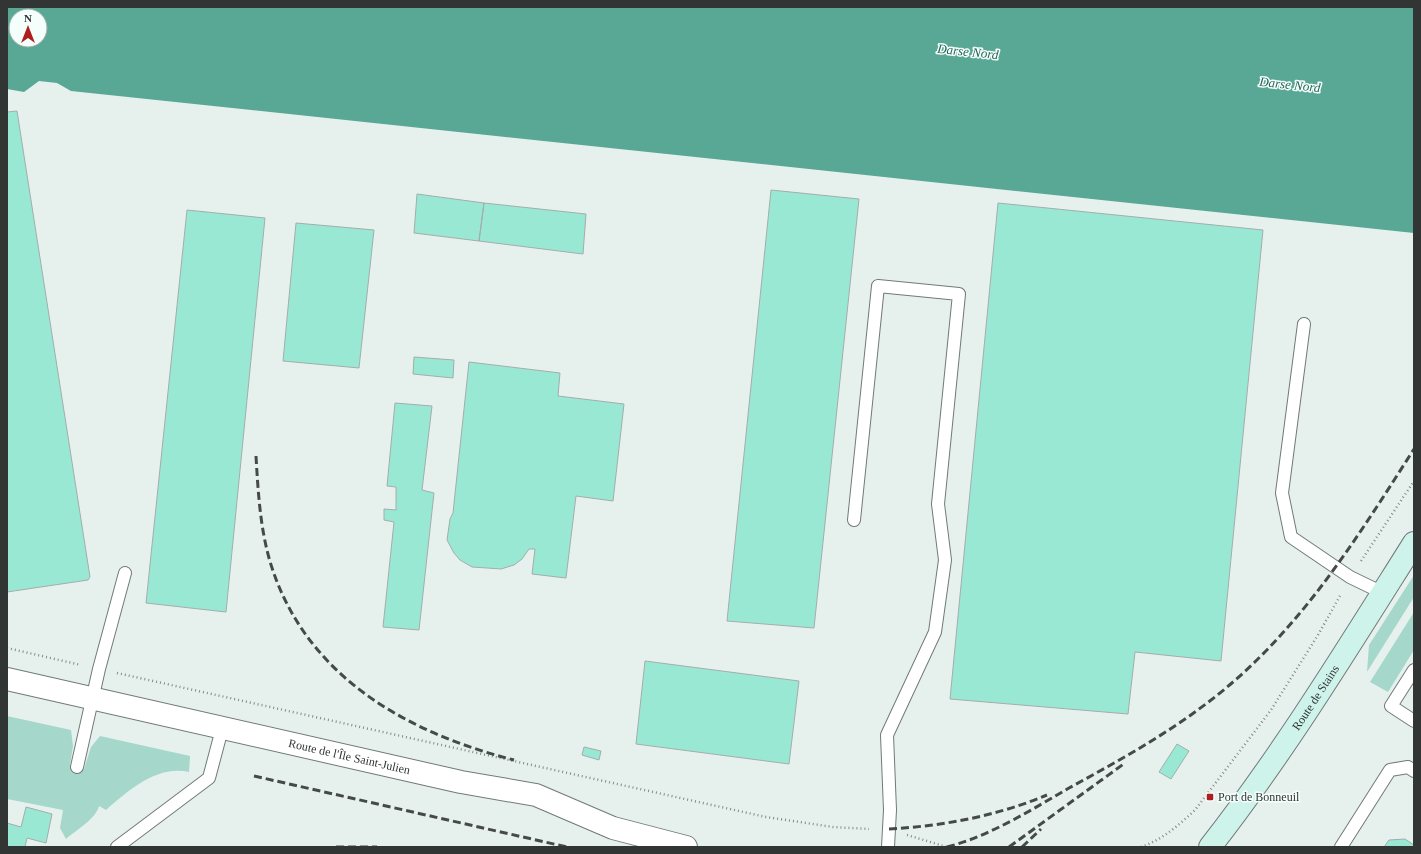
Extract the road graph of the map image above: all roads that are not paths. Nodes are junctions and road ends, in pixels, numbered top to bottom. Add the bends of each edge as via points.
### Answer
1 (1304, 324) dead end
2 (854, 520) dead end
3 (1414, 543) edge
4 (125, 573) dead end
5 (1383, 593) junction
6 (1414, 670) edge
7 (7, 679) edge
8 (93, 698) junction
9 (1414, 721) edge
10 (222, 729) junction
11 (77, 767) dead end
12 (1414, 771) edge
13 (117, 847) edge
14 (686, 847) edge
15 (888, 847) edge
16 (1210, 847) edge
17 (1342, 847) edge

1 - 5 lane via 1282,493 1291,536 1350,577
2 - 15 lane via 878,286 959,294 938,504 945,560 935,632 886,735 890,810
3 - 5 main road, Route de Stains
4 - 8 lane
5 - 16 main road, Route de Stains via 1283,747
6 - 9 lane via 1391,706
7 - 8 street, Route de l'Île Saint-Julien
8 - 10 street, Route de l'Île Saint-Julien
8 - 11 lane
10 - 13 lane via 208,778
10 - 14 street, Route de l'Île Saint-Julien via 461,782 536,795 613,828
12 - 17 lane via 1408,767 1390,770

